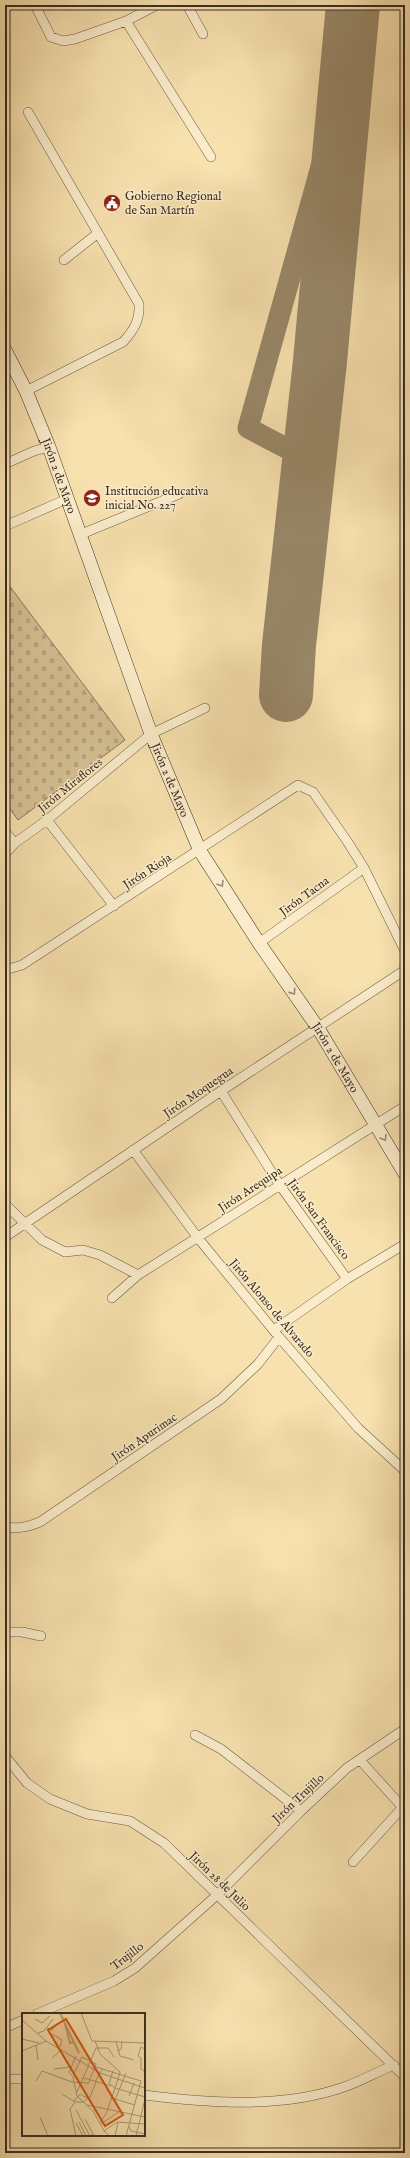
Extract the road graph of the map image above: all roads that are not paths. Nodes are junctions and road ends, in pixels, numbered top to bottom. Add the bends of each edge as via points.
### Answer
1 (35, 5) edge
2 (187, 5) edge
3 (152, 6) edge
4 (126, 21) junction
5 (203, 34) dead end
6 (28, 112) dead end
7 (211, 157) dead end
8 (98, 233) junction
9 (64, 260) dead end
10 (5, 350) edge
11 (26, 391) junction
12 (50, 446) junction
13 (5, 464) edge
14 (179, 494) dead end
15 (67, 500) junction
16 (5, 526) edge
17 (79, 535) junction
18 (205, 708) dead end
19 (151, 734) junction
20 (47, 820) junction
21 (5, 832) edge
22 (15, 843) junction
23 (200, 851) junction
24 (5, 854) edge
25 (364, 868) junction
26 (114, 906) junction
27 (259, 943) junction
28 (405, 951) edge
29 (5, 970) edge
30 (405, 970) edge
31 (318, 1028) junction
32 (221, 1091) junction
33 (405, 1106) edge
34 (375, 1124) junction
35 (132, 1150) junction
36 (405, 1174) edge
37 (279, 1184) junction
38 (5, 1204) edge
39 (24, 1224) junction
40 (5, 1237) edge
41 (198, 1238) junction
42 (405, 1244) edge
43 (138, 1275) junction
44 (347, 1279) junction
45 (112, 1298) dead end
46 (276, 1333) junction
47 (405, 1470) edge
48 (5, 1527) edge
49 (5, 1632) edge
50 (40, 1636) dead end
51 (405, 1729) edge
52 (195, 1735) dead end
53 (5, 1756) edge
54 (360, 1760) junction
55 (404, 1809) edge
56 (301, 1811) junction
57 (353, 1862) dead end
58 (217, 1895) junction
59 (39, 2013) edge
60 (22, 2020) edge
61 (5, 2028) edge
62 (394, 2065) junction
63 (405, 2077) edge
64 (5, 2079) edge
65 (22, 2079) edge
66 (145, 2095) edge

1 - 4 street via 51,36 63,41
2 - 5 street
3 - 4 street
4 - 7 street
6 - 8 street
8 - 9 street
8 - 11 street via 139,304 138,320 123,342
10 - 11 main road, Jirón 2 de Mayo
11 - 12 main road, Jirón 2 de Mayo
12 - 13 street
12 - 15 main road, Jirón 2 de Mayo
14 - 17 street
15 - 16 street
15 - 17 main road, Jirón 2 de Mayo
17 - 19 main road, Jirón 2 de Mayo
18 - 19 street, Jirón Miraflores
19 - 20 street, Jirón Miraflores
19 - 23 main road, Jirón 2 de Mayo
20 - 22 street, Jirón Miraflores
20 - 26 street
21 - 22 street
22 - 24 street, Jirón Miraflores
23 - 25 street, Jirón Rioja via 298,785 313,792
23 - 26 street, Jirón Rioja
23 -> 27 main road, Jirón 2 de Mayo
25 - 27 street, Jirón Tacna
25 - 28 street
26 - 29 street, Jirón Rioja via 22,965
27 -> 31 main road, Jirón 2 de Mayo
30 - 31 street, Jirón Moquegua
31 - 32 street, Jirón Moquegua
31 - 34 main road, Jirón 2 de Mayo
32 - 35 street, Jirón Moquegua
32 - 37 street, Jirón San Francisco
33 - 34 street, Jirón Arequipa
34 -> 36 main road, Jirón 2 de Mayo
34 - 37 street, Jirón Arequipa
35 - 39 street, Jirón Moquegua
35 - 41 street, Jirón Alonso de Alvarado
37 - 41 street, Jirón Arequipa
37 - 44 street, Jirón San Francisco
38 - 39 street
39 - 40 street, Jirón Moquegua
39 - 43 street via 42,1240 65,1252 83,1250 100,1255
41 - 43 street, Jirón Arequipa
41 - 46 street, Jirón Alonso de Alvarado
42 - 44 street, Jirón Apurimac
43 - 45 street, Jirón Arequipa
44 - 46 street, Jirón Apurimac
46 - 47 street, Jirón Alonso de Alvarado via 358,1428
46 - 48 street, Jirón Apurimac via 258,1364 221,1399 40,1522 18,1529
49 - 50 street
51 - 54 street, Jirón Trujillo
52 - 56 street via 221,1749
53 - 58 street, Jirón 28 de Julio via 27,1783 50,1799 87,1814 130,1822 164,1844
54 - 55 street
54 - 56 street, Jirón Trujillo via 347,1768
55 - 57 street
56 - 58 street, Jirón Trujillo
58 - 59 street, Trujillo via 135,1968 114,1981
58 - 62 street, Jirón 28 de Julio
60 - 61 street
62 - 63 street, Jirón 28 de Julio
62 - 66 street via 344,2087 293,2099 256,2102 185,2100
64 - 65 street

